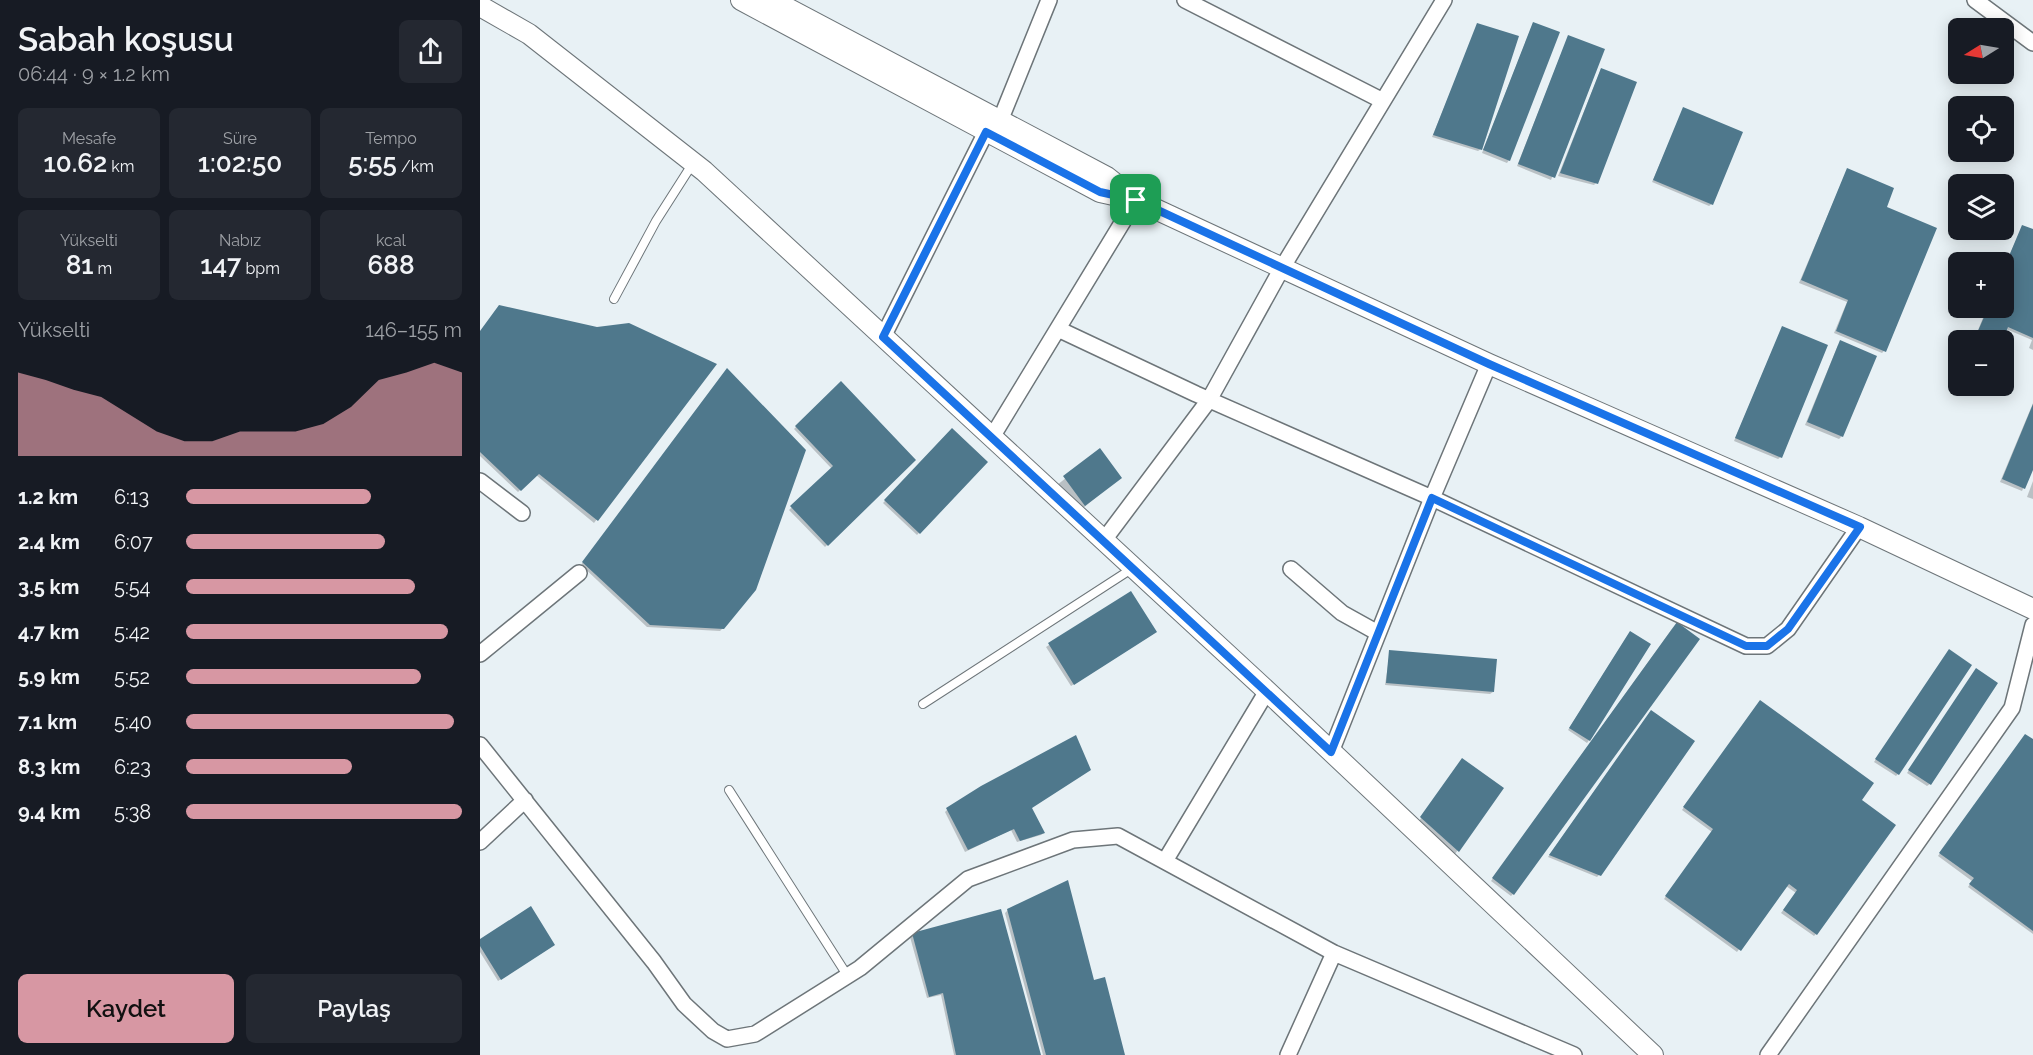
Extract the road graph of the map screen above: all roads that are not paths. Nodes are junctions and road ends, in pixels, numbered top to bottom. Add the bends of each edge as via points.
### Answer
1 (741, 0) edge
2 (772, 0) edge
3 (1049, 0) edge
4 (1185, 0) edge
5 (1444, 0) edge
6 (1975, 0) edge
7 (480, 6) edge
8 (2033, 43) edge
9 (1383, 101) junction
10 (993, 126) junction
11 (693, 163) junction
12 (1136, 200) junction
13 (1282, 268) junction
14 (614, 299) dead end
15 (1058, 329) junction
16 (883, 337) junction
17 (1489, 364) junction
18 (1209, 400) junction
19 (992, 437) junction
20 (480, 480) edge
21 (1432, 498) junction
22 (522, 513) dead end
23 (1860, 527) junction
24 (1104, 540) junction
25 (1133, 568) junction
26 (1291, 569) dead end
27 (579, 573) dead end
28 (2033, 609) edge
29 (2033, 625) edge
30 (1378, 633) junction
31 (480, 654) edge
32 (1267, 691) junction
33 (923, 704) dead end
34 (480, 745) edge
35 (1331, 752) junction
36 (729, 790) dead end
37 (525, 800) junction
38 (480, 842) edge
39 (1165, 861) junction
40 (1334, 953) junction
41 (847, 975) junction
42 (1288, 1055) edge
43 (1574, 1055) edge
44 (1653, 1055) edge
45 (1768, 1055) edge

1 - 10 street
2 - 10 street
3 - 10 street
4 - 9 street
5 - 9 street
6 - 8 street
7 - 11 street via 529,34
9 - 13 street
10 - 12 street via 1100,192
10 - 16 street
11 - 14 lane
11 - 16 street
12 - 13 street
12 - 15 street
13 - 17 street
13 - 18 street
15 - 18 street
15 - 19 street
16 - 19 street
17 - 21 street
17 - 23 street
18 - 21 street
18 - 24 street
19 - 24 street
20 - 22 street
21 - 23 street via 1746,646 1767,646 1788,629
21 - 30 street
23 - 28 street
24 - 25 street
25 - 32 street
25 - 33 lane
26 - 30 street via 1342,613
27 - 31 street
29 - 45 street via 2012,708
30 - 35 street
32 - 35 street
32 - 39 street
34 - 37 street
35 - 44 street
36 - 41 lane
37 - 38 street
37 - 41 street via 684,1004 727,1039 755,1034
39 - 40 street
39 - 41 street via 1118,836 1073,840 1030,855 968,879
40 - 42 street
40 - 43 street

